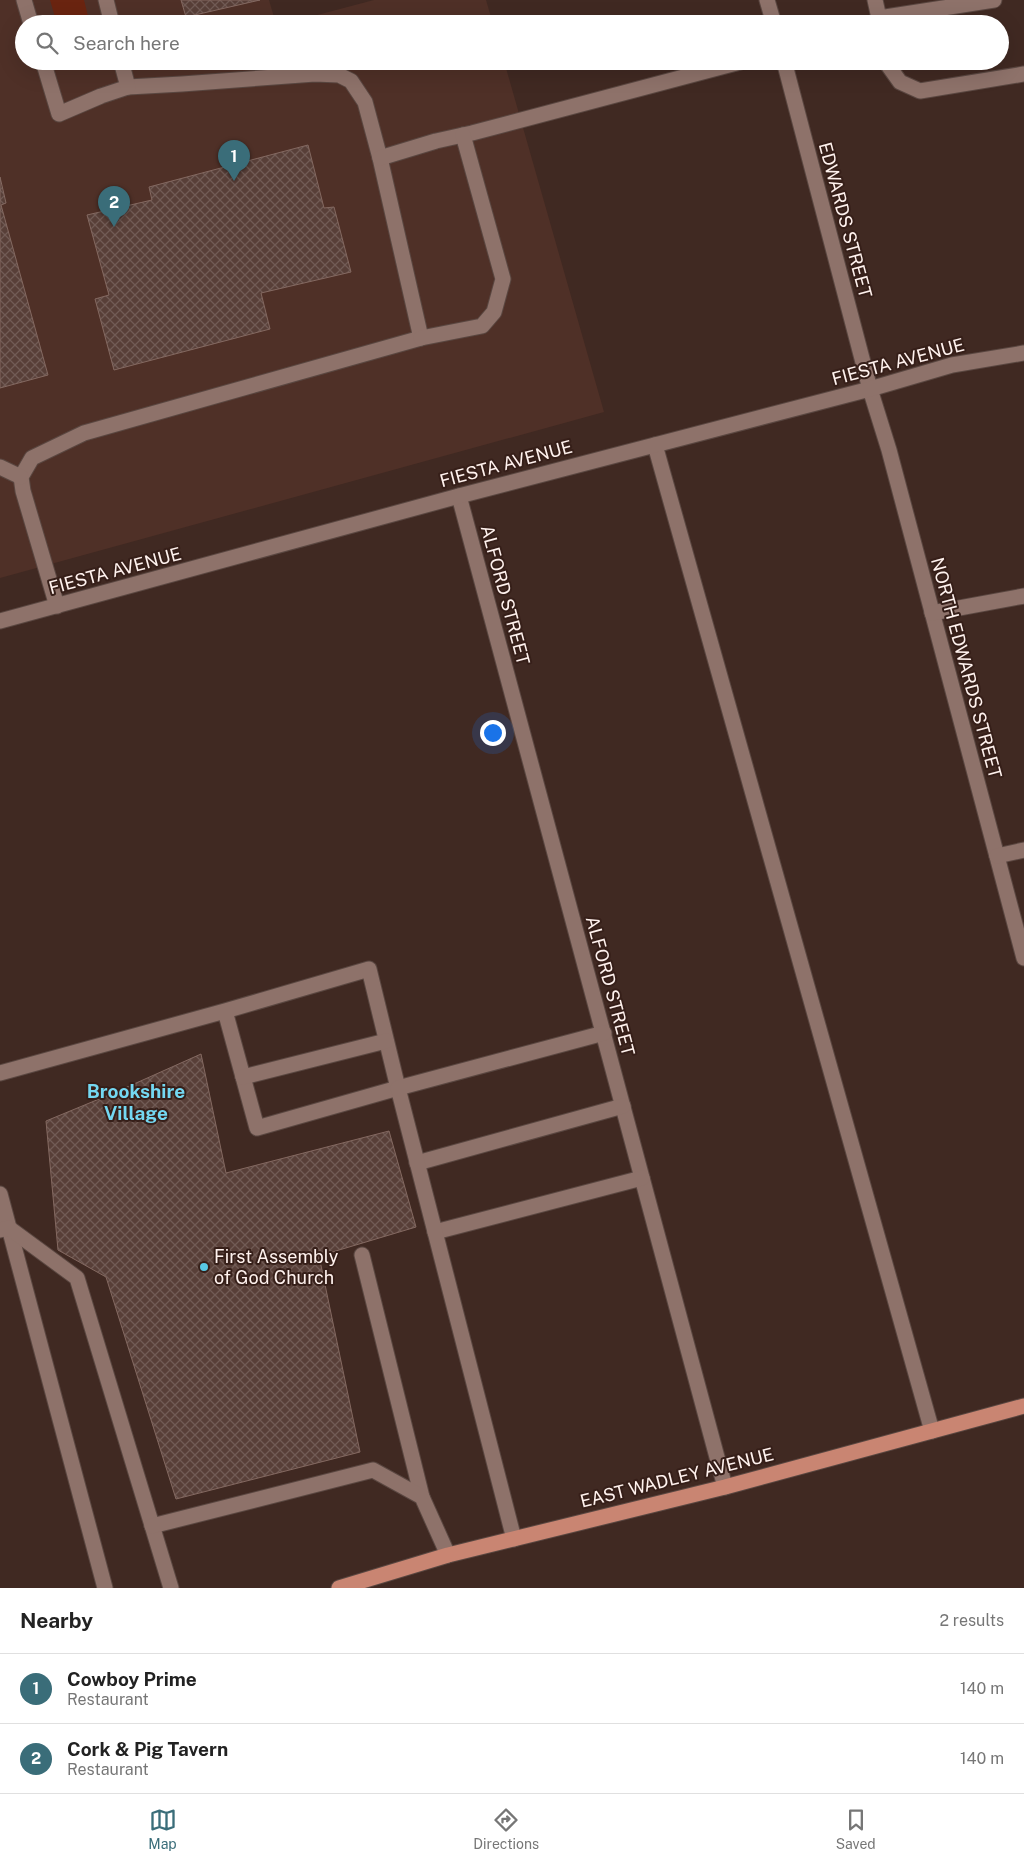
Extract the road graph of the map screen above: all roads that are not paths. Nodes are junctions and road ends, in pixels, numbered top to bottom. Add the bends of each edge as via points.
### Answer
1 (24, 0) edge
2 (106, 0) edge
3 (767, 0) edge
4 (874, 0) edge
5 (994, 0) edge
6 (29, 15) edge
7 (110, 15) edge
8 (771, 15) edge
9 (878, 15) edge
10 (913, 15) edge
11 (46, 70) edge
12 (123, 70) edge
13 (710, 70) edge
14 (786, 70) edge
15 (891, 70) edge
16 (1024, 74) edge
17 (128, 87) junction
18 (462, 135) junction
19 (380, 158) junction
20 (421, 338) junction
21 (1024, 353) edge
22 (870, 389) junction
23 (654, 445) junction
24 (0, 467) edge
25 (21, 477) junction
26 (459, 496) junction
27 (1024, 596) edge
28 (57, 606) junction
29 (932, 613) junction
30 (0, 621) edge
31 (1024, 850) edge
32 (996, 856) junction
33 (1024, 958) edge
34 (225, 1011) junction
35 (604, 1033) junction
36 (386, 1041) junction
37 (0, 1073) edge
38 (243, 1077) junction
39 (398, 1088) junction
40 (623, 1106) junction
41 (417, 1163) junction
42 (642, 1178) junction
43 (0, 1194) edge
44 (4, 1229) edge
45 (435, 1232) junction
46 (362, 1255) dead end
47 (1024, 1406) edge
48 (932, 1430) junction
49 (725, 1486) junction
50 (422, 1497) junction
51 (152, 1526) junction
52 (514, 1539) junction
53 (448, 1555) junction
54 (105, 1588) edge
55 (171, 1588) edge
56 (340, 1588) edge

1 - 6 street
2 - 7 street
3 - 8 street
4 - 9 street
5 - 10 street
11 - 17 street via 59,114
12 - 17 street
13 - 18 street
14 - 22 street, EDWARDS STREET
15 - 16 street via 900,82 920,91
17 - 19 street via 339,75 351,81 365,102
18 - 19 street
18 - 20 street via 503,279 494,312 482,326
19 - 20 street
20 - 25 street via 84,433 32,458
21 - 22 street, FIESTA AVENUE via 952,365
22 - 23 street, FIESTA AVENUE
22 - 29 street, NORTH EDWARDS STREET
23 - 26 street, FIESTA AVENUE
23 - 48 street
24 - 25 street
25 - 28 street
26 - 28 street, FIESTA AVENUE
26 - 35 street, ALFORD STREET
27 - 29 street
28 - 30 street, FIESTA AVENUE
29 - 32 street, NORTH EDWARDS STREET
31 - 32 street
32 - 33 street, NORTH EDWARDS STREET
34 - 36 street via 369,969
34 - 37 street
34 - 38 street
35 - 39 street
35 - 40 street, ALFORD STREET
36 - 38 street
36 - 39 street
38 - 39 street via 257,1128
39 - 41 street
40 - 41 street
40 - 42 street, ALFORD STREET
41 - 45 street
42 - 45 street
42 - 49 street, ALFORD STREET
43 - 44 street
44 - 51 street via 76,1278
44 - 54 street
45 - 52 street
46 - 50 street
47 - 48 main road, EAST WADLEY AVENUE
48 - 49 main road, EAST WADLEY AVENUE
49 - 52 main road, EAST WADLEY AVENUE
50 - 51 street via 373,1470
50 - 53 street
51 - 55 street
52 - 53 main road, EAST WADLEY AVENUE
53 - 56 main road, EAST WADLEY AVENUE

